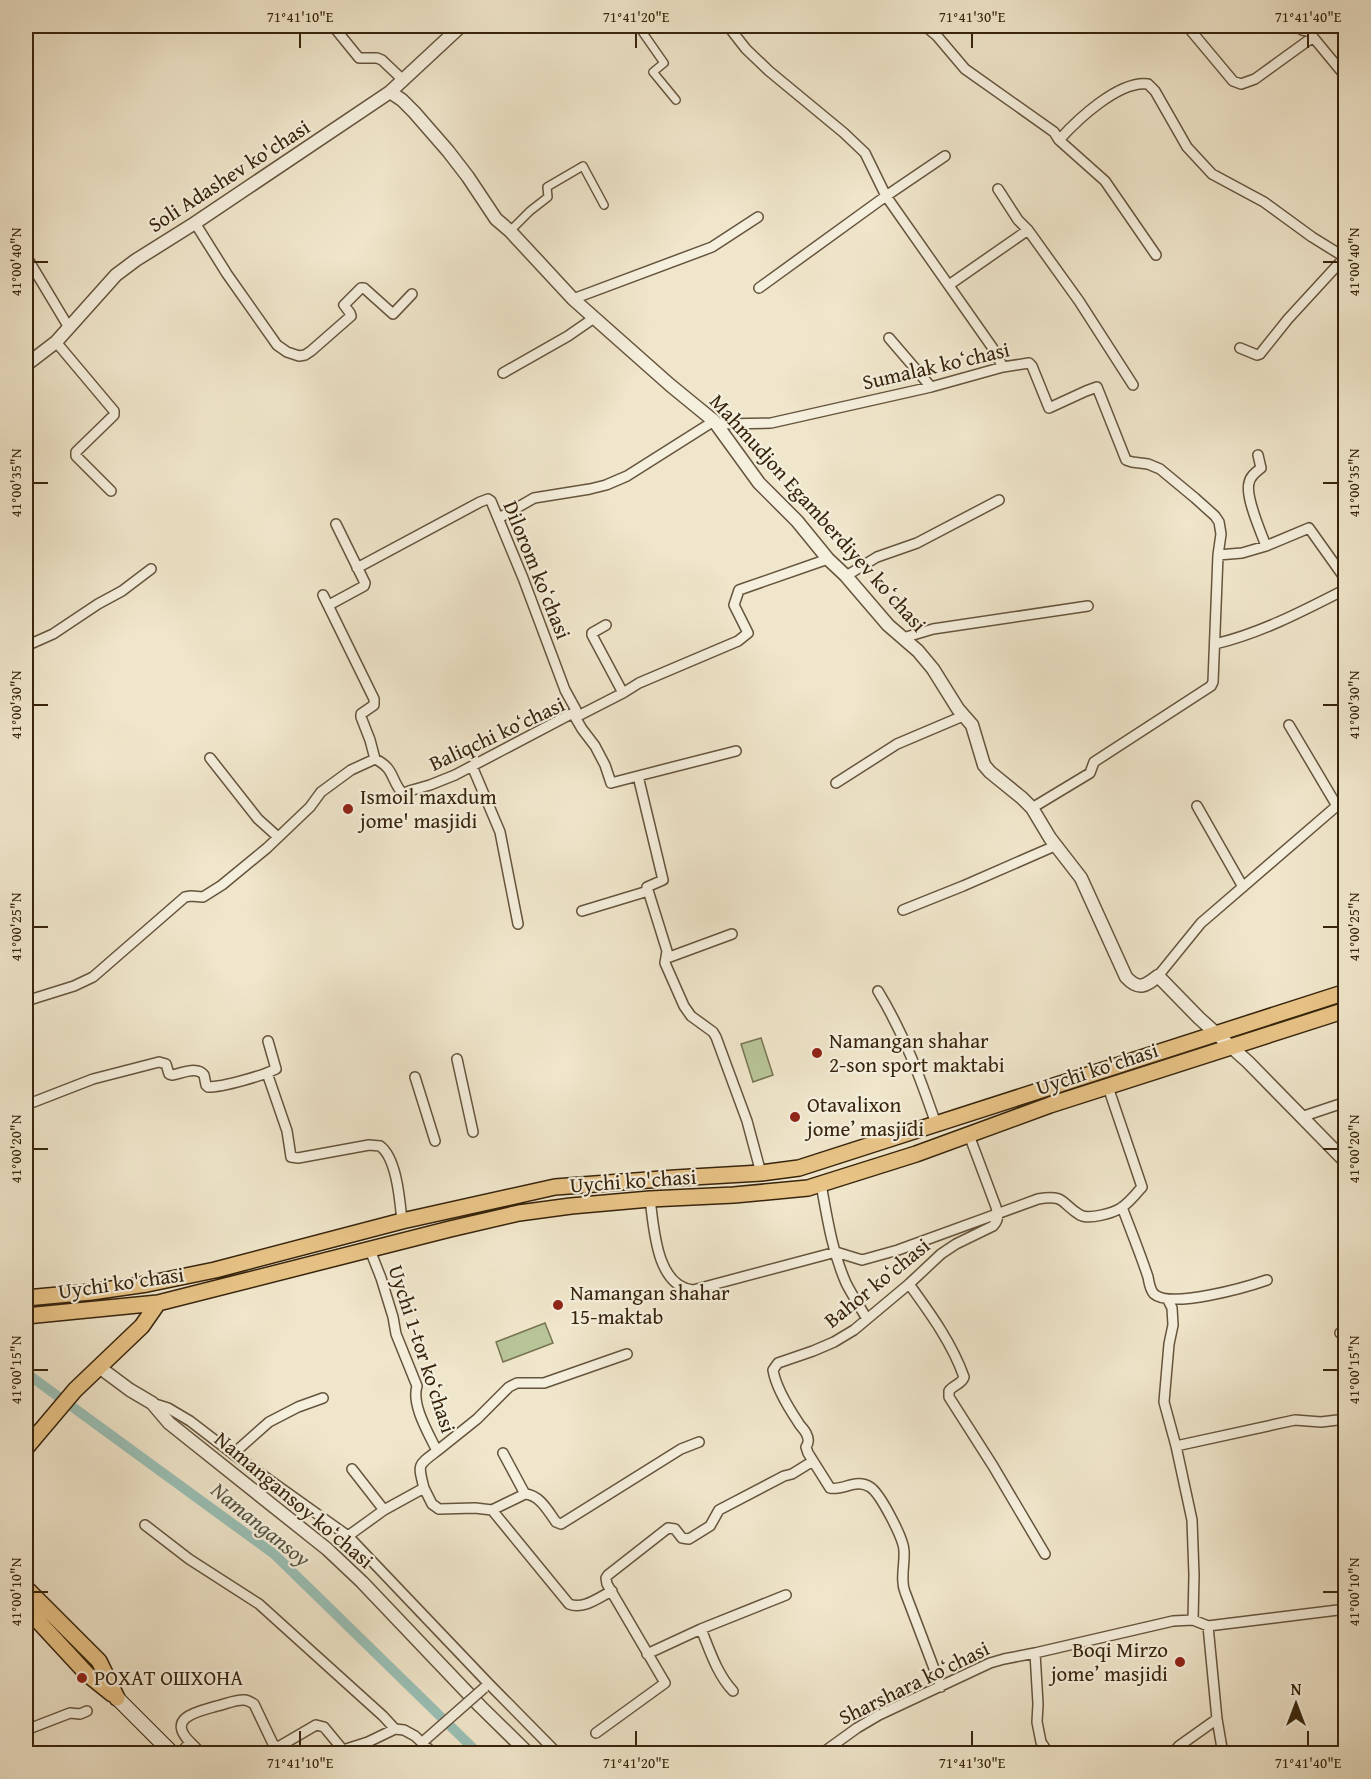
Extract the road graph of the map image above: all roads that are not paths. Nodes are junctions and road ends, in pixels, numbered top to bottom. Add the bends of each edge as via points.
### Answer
1 (333, 26) edge
2 (461, 26) edge
3 (649, 26) edge
4 (728, 26) edge
5 (925, 26) edge
6 (1187, 26) edge
7 (1299, 26) edge
8 (1312, 31) edge
9 (1346, 77) edge
10 (403, 80) junction
11 (390, 92) junction
12 (676, 100) dead end
13 (1059, 140) junction
14 (945, 156) dead end
15 (998, 189) dead end
16 (886, 196) junction
17 (604, 205) dead end
18 (758, 217) dead end
19 (195, 223) junction
20 (1028, 230) junction
21 (510, 231) junction
22 (1156, 255) dead end
23 (26, 256) edge
24 (1345, 257) edge
25 (949, 285) junction
26 (759, 288) dead end
27 (412, 294) dead end
28 (573, 299) junction
29 (594, 318) junction
30 (68, 327) junction
31 (889, 338) dead end
32 (56, 342) junction
33 (1240, 348) dead end
34 (26, 365) edge
35 (1003, 367) junction
36 (503, 373) dead end
37 (1133, 385) dead end
38 (931, 387) junction
39 (714, 422) junction
40 (1258, 455) dead end
41 (111, 491) dead end
42 (999, 500) dead end
43 (499, 518) junction
44 (336, 524) dead end
45 (1266, 546) junction
46 (1218, 555) junction
47 (828, 559) junction
48 (357, 568) junction
49 (151, 569) dead end
50 (846, 576) junction
51 (1346, 580) edge
52 (1346, 589) edge
53 (323, 595) dead end
54 (329, 605) junction
55 (1088, 606) dead end
56 (606, 625) dead end
57 (903, 638) junction
58 (1215, 644) junction
59 (26, 646) edge
60 (623, 693) junction
61 (575, 713) junction
62 (963, 716) junction
63 (1290, 725) dead end
64 (736, 751) dead end
65 (210, 758) dead end
66 (375, 759) junction
67 (472, 766) junction
68 (638, 776) junction
69 (836, 783) dead end
70 (1346, 798) edge
71 (1197, 806) dead end
72 (1337, 806) junction
73 (1032, 808) junction
74 (278, 837) junction
75 (1057, 845) junction
76 (1243, 887) junction
77 (648, 891) junction
78 (903, 910) dead end
79 (582, 911) dead end
80 (518, 924) dead end
81 (732, 934) dead end
82 (667, 958) junction
83 (1158, 976) junction
84 (878, 991) dead end
85 (1346, 992) edge
86 (26, 1001) edge
87 (1346, 1010) edge
88 (1217, 1033) junction
89 (268, 1041) dead end
90 (1232, 1048) junction
91 (457, 1059) dead end
92 (267, 1073) junction
93 (415, 1077) dead end
94 (1108, 1088) junction
95 (1346, 1102) edge
96 (26, 1105) edge
97 (1301, 1116) junction
98 (936, 1124) junction
99 (473, 1131) dead end
100 (969, 1135) junction
101 (435, 1141) dead end
102 (1346, 1162) edge
103 (760, 1173) junction
104 (821, 1184) junction
105 (650, 1199) junction
106 (1122, 1208) junction
107 (998, 1215) junction
108 (402, 1221) junction
109 (370, 1250) junction
110 (836, 1252) junction
111 (1267, 1280) dead end
112 (909, 1284) junction
113 (92, 1292) junction
114 (26, 1298) edge
115 (1168, 1300) junction
116 (158, 1303) junction
117 (94, 1309) junction
118 (26, 1316) edge
119 (867, 1319) junction
120 (627, 1354) dead end
121 (99, 1367) junction
122 (323, 1398) dead end
123 (152, 1402) junction
124 (1346, 1419) edge
125 (699, 1442) dead end
126 (1176, 1446) junction
127 (26, 1448) edge
128 (437, 1451) junction
129 (503, 1453) dead end
130 (233, 1454) junction
131 (813, 1461) junction
132 (352, 1469) dead end
133 (424, 1488) junction
134 (525, 1494) junction
135 (384, 1510) junction
136 (492, 1510) junction
137 (145, 1525) dead end
138 (348, 1536) junction
139 (1045, 1554) dead end
140 (26, 1588) edge
141 (612, 1591) junction
142 (786, 1595) dead end
143 (26, 1608) edge
144 (1346, 1609) edge
145 (1193, 1620) junction
146 (1208, 1626) junction
147 (701, 1629) junction
148 (647, 1653) junction
149 (1035, 1653) junction
150 (486, 1686) junction
151 (941, 1687) junction
152 (733, 1692) dead end
153 (117, 1698) junction
154 (87, 1711) dead end
155 (1217, 1719) junction
156 (395, 1729) junction
157 (26, 1730) edge
158 (596, 1733) dead end
159 (424, 1741) junction
160 (190, 1742) junction
161 (343, 1752) edge
162 (173, 1754) edge
163 (180, 1754) edge
164 (201, 1754) edge
165 (434, 1754) edge
166 (529, 1754) edge
167 (558, 1754) edge
168 (821, 1754) edge
169 (1049, 1754) edge
170 (1172, 1754) edge
171 (1223, 1754) edge

1 - 10 street via 359,58 382,60
2 - 10 street, Soli Adashev ko'chasi
3 - 12 street via 641,30 664,63 653,72
4 - 16 street via 769,71 856,142
5 - 13 street via 965,69 1054,132
6 - 8 street via 1233,81 1241,84 1255,79
7 - 8 street
8 - 9 street
10 - 11 street, Soli Adashev ko'chasi
11 - 19 street, Soli Adashev ko'chasi
11 - 21 street, Mahmudjon Egamberdiyev koʻchasi via 414,112 448,151 496,219
13 - 22 street via 1105,181
13 - 24 street via 1112,95 1138,83 1148,84 1187,147 1212,174 1264,202
14 - 16 street
15 - 20 street
16 - 25 street
16 - 26 street
17 - 21 street via 583,166 547,187 548,197
18 - 28 street via 712,247
19 - 27 street via 277,345 295,355 311,351 351,316 344,305 361,288 393,314
19 - 30 street, Soli Adashev ko'chasi via 116,275
20 - 25 street
20 - 37 street
21 - 28 street, Mahmudjon Egamberdiyev koʻchasi
23 - 30 street
24 - 33 street via 1260,354
25 - 35 street
28 - 29 street, Mahmudjon Egamberdiyev koʻchasi
29 - 36 street
29 - 39 street, Mahmudjon Egamberdiyev koʻchasi
30 - 32 street, Soli Adashev ko'chasi
31 - 38 street
32 - 34 street, Soli Adashev ko'chasi
32 - 41 street via 114,411 76,452
35 - 38 street, Sumalak koʻchasi
35 - 46 street, Sumalak koʻchasi via 1029,363 1049,408 1097,387 1126,460 1160,469 1215,516 1221,534
38 - 39 street, Sumalak koʻchasi via 771,423
39 - 43 street via 627,476 590,489 534,498
39 - 47 street, Mahmudjon Egamberdiyev koʻchasi via 759,483
40 - 45 street via 1261,468 1248,485
42 - 50 street
43 - 48 street, Dilorom koʻchasi via 487,499
43 - 61 street, Dilorom koʻchasi
44 - 48 street
45 - 46 street
45 - 51 street via 1309,528
46 - 58 street, Sumalak koʻchasi
47 - 50 street, Mahmudjon Egamberdiyev koʻchasi
47 - 60 street, Baliqchi koʻchasi via 739,590 734,605 747,635
48 - 54 street via 364,586
49 - 59 street via 53,634
50 - 57 street, Mahmudjon Egamberdiyev koʻchasi
52 - 58 street via 1269,626
53 - 54 street
54 - 66 street via 374,699 374,705 361,717
55 - 57 street via 933,629
56 - 60 street via 591,635
57 - 62 street, Mahmudjon Egamberdiyev koʻchasi via 933,669
58 - 73 street, Sumalak koʻchasi via 1211,686 1103,756 1092,765 1090,773
60 - 61 street, Baliqchi koʻchasi via 580,715
61 - 67 street, Baliqchi koʻchasi
61 - 68 street, Dilorom koʻchasi via 611,783
62 - 69 street via 897,744
62 - 73 street, Mahmudjon Egamberdiyev koʻchasi via 972,725 984,765
63 - 72 street
64 - 68 street
65 - 74 street via 258,819
66 - 67 street, Baliqchi koʻchasi via 389,767 404,795
66 - 74 street via 351,770 321,792
67 - 80 street via 500,832
68 - 77 street via 663,880 648,887
70 - 72 street
71 - 76 street
72 - 76 street
73 - 75 street, Mahmudjon Egamberdiyev koʻchasi
74 - 86 street via 210,894 185,897 93,977
75 - 78 street
75 - 83 street, Mahmudjon Egamberdiyev koʻchasi via 1081,878 1126,977 1138,986
76 - 83 street via 1201,923
77 - 79 street
77 - 82 street
81 - 82 street
82 - 103 street via 665,963 684,1006 716,1037 747,1121
83 - 88 street
84 - 98 street via 917,1068
85 - 88 main road, Uychi ko'chasi
87 - 90 main road, Uychi ko'chasi
88 - 90 street
88 - 98 main road, Uychi ko'chasi
89 - 92 street via 276,1069
90 - 94 main road, Uychi ko'chasi
90 - 97 street
91 - 99 street
92 - 96 street via 211,1088 201,1071 172,1075 163,1062 93,1079
92 - 108 street via 287,1131 291,1157 380,1146 392,1164
93 - 101 street
94 - 100 main road, Uychi ko'chasi
94 - 106 street via 1142,1187
95 - 97 street
97 - 102 street
98 - 103 main road, Uychi ko'chasi via 799,1168
100 - 104 main road, Uychi ko'chasi
100 - 107 street
103 - 108 main road, Uychi ko'chasi via 555,1187
104 - 105 main road, Uychi ko'chasi via 772,1192
104 - 110 street
105 - 109 main road, Uychi ko'chasi via 519,1213
105 - 110 street via 654,1232 666,1272 686,1289
106 - 107 street via 1088,1217 1065,1202 1048,1197
106 - 115 street via 1151,1289
107 - 110 street via 862,1260
107 - 112 street, Bahor koʻchasi via 993,1226 941,1254
108 - 113 main road, Uychi ko'chasi via 215,1270
109 - 116 main road, Uychi ko'chasi
109 - 128 street, Uychi 1-tor koʻchasi via 417,1386 415,1401
110 - 119 street via 846,1283
111 - 115 street
112 - 119 street, Bahor koʻchasi
112 - 139 street via 949,1344 964,1377 949,1391 951,1401
113 - 114 main road, Uychi ko'chasi
113 - 117 main road
115 - 126 street via 1173,1325 1164,1402
116 - 117 main road, Uychi ko'chasi
116 - 121 main road via 142,1326
117 - 118 main road, Uychi ko'chasi
119 - 131 street, Bahor koʻchasi via 834,1342 774,1367 783,1397 806,1433
120 - 128 street via 544,1383 517,1383 509,1387
121 - 123 street, Namangansoy koʻchasi
121 - 127 main road
122 - 130 street via 269,1422
123 - 130 street via 190,1421
123 - 166 street, Namangansoy koʻchasi via 169,1423 327,1549
124 - 126 street via 1295,1420
125 - 134 street via 681,1449 561,1524 537,1497
126 - 145 street via 1192,1520
128 - 133 street, Uychi 1-tor koʻchasi via 420,1464
129 - 134 street
130 - 138 street
131 - 141 street via 719,1509 710,1526 689,1539 682,1538 675,1528 664,1530 608,1575 606,1581
131 - 151 street via 830,1488 864,1484 878,1495 902,1542 904,1590
132 - 135 street
133 - 135 street
133 - 136 street via 439,1509
134 - 136 street
135 - 138 street
136 - 141 street via 569,1604 588,1603
137 - 156 street via 259,1604
138 - 150 street
140 - 153 main road via 99,1661
141 - 148 street
142 - 147 street
143 - 153 main road via 87,1674
144 - 146 street, Sharshara koʻchasi
145 - 146 street, Sharshara koʻchasi
145 - 149 street, Sharshara koʻchasi via 1162,1623
146 - 155 street
147 - 148 street
147 - 152 street via 725,1683
148 - 158 street via 665,1683
149 - 151 street, Sharshara koʻchasi via 990,1663
149 - 169 street via 1037,1722 1041,1742
150 - 159 street, bridge
150 - 167 street
151 - 168 street, Sharshara koʻchasi via 879,1715
153 - 162 main road
154 - 157 street via 70,1713
155 - 170 street
155 - 171 street
156 - 159 street
156 - 161 street
159 - 165 street
160 - 161 street via 182,1730 190,1714 244,1700 254,1704 274,1746 316,1725 324,1727
160 - 163 street
160 - 164 street

